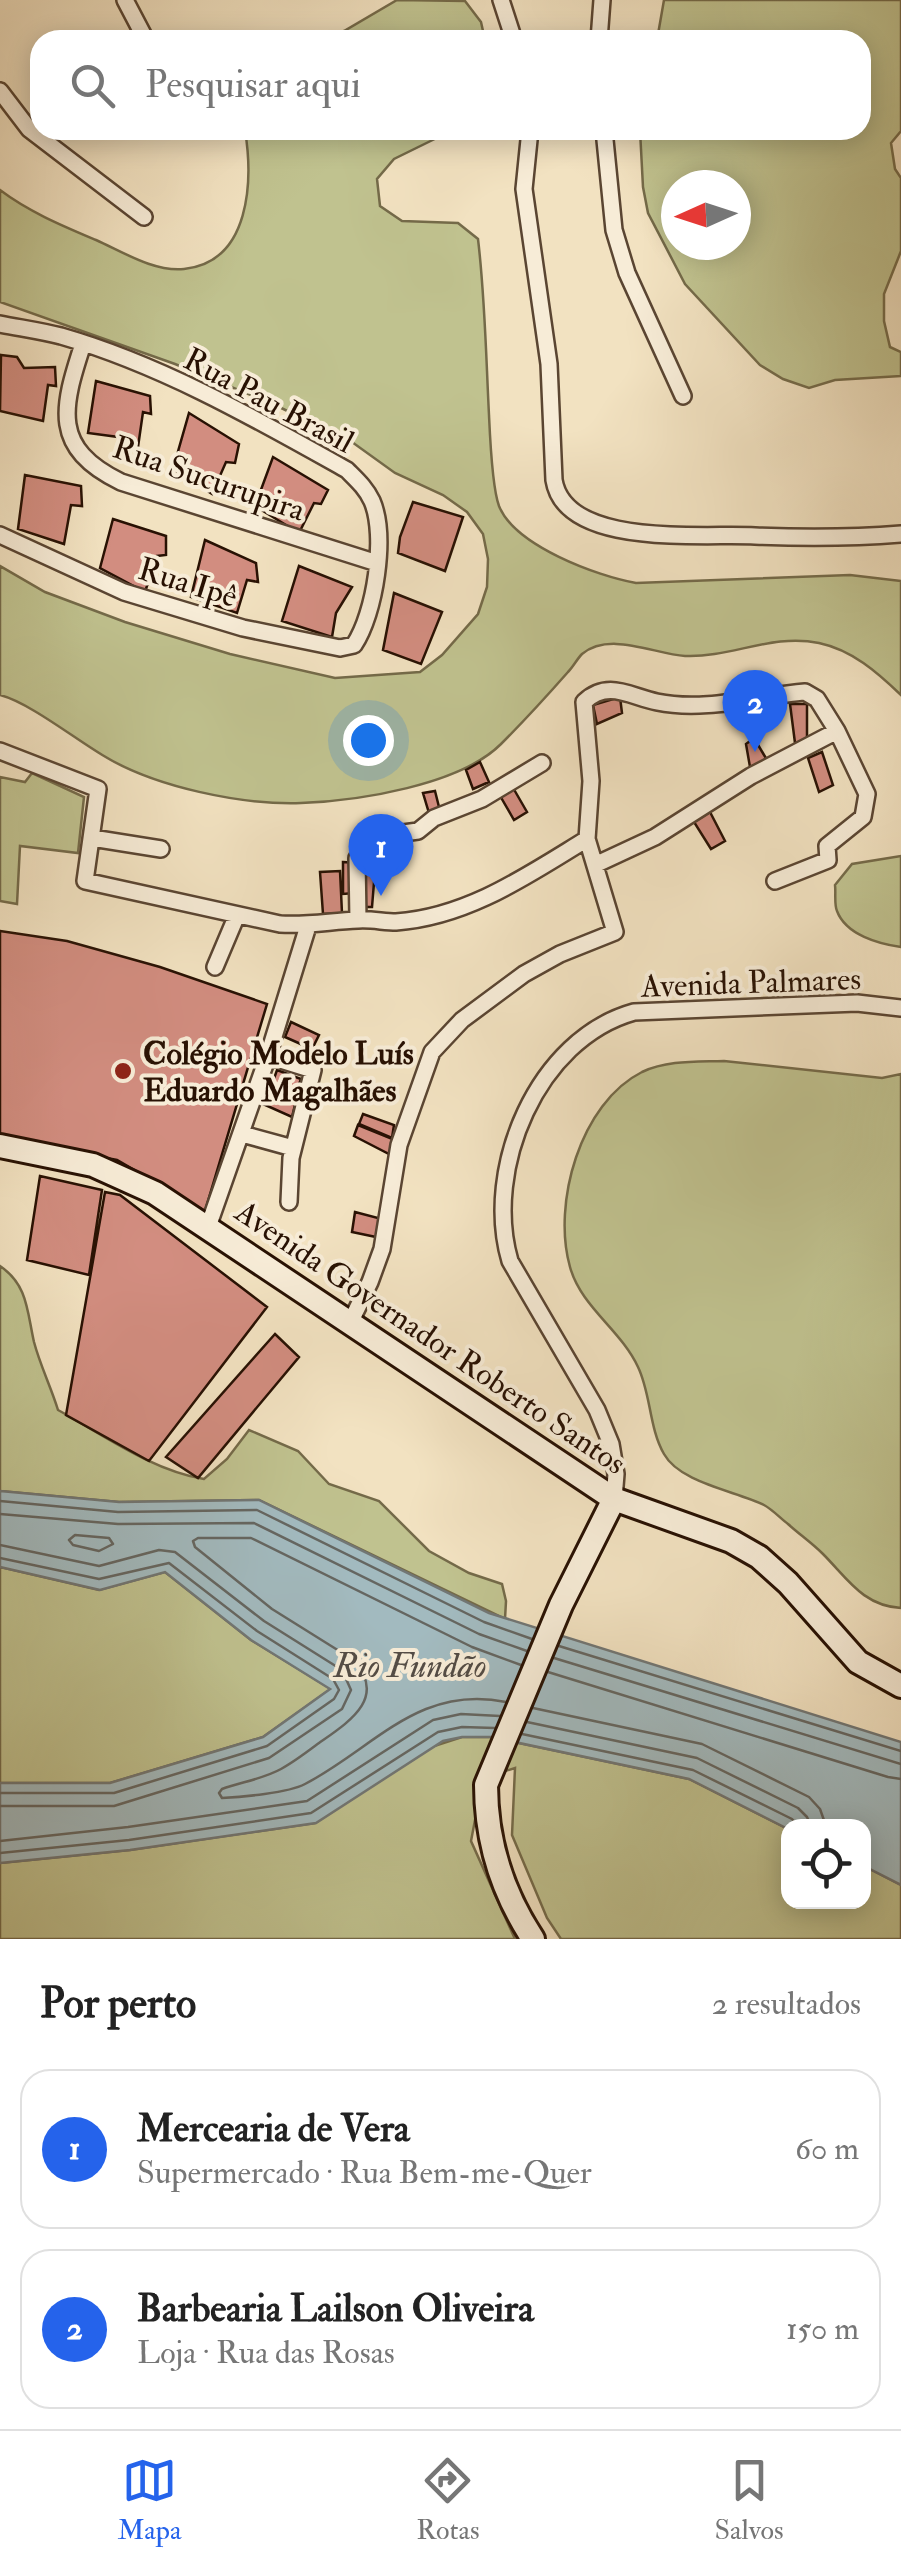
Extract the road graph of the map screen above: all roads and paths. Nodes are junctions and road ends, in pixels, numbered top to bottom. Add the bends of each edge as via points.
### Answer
1 (124, 0) edge
2 (501, 0) edge
3 (602, 0) edge
4 (140, 30) edge
5 (511, 30) edge
6 (600, 30) edge
7 (0, 91) edge
8 (30, 122) edge
9 (51, 140) edge
10 (529, 140) edge
11 (605, 140) edge
12 (144, 217) dead end
13 (0, 324) edge
14 (83, 344) junction
15 (683, 396) dead end
16 (901, 534) edge
17 (0, 535) edge
18 (377, 563) junction
19 (362, 633) joint
20 (837, 731) junction
21 (0, 751) edge
22 (542, 763) dead end
23 (92, 838) junction
24 (588, 839) junction
25 (161, 849) dead end
26 (597, 864) junction
27 (775, 881) dead end
28 (236, 915) junction
29 (358, 920) junction
30 (308, 926) junction
31 (215, 967) dead end
32 (901, 1008) edge
33 (268, 1056) junction
34 (242, 1134) junction
35 (0, 1146) edge
36 (293, 1148) junction
37 (289, 1202) dead end
38 (208, 1227) junction
39 (350, 1323) junction
40 (614, 1499) junction
41 (901, 1686) edge
42 (532, 1939) edge

1 - 4 street
2 - 5 street
3 - 6 street
7 - 8 street
9 - 12 street
10 - 16 street via 524,189 549,364 554,480 563,501 605,526 640,533 810,539
11 - 15 street via 614,230 641,310
13 - 14 street, Rua Pau Brasil
14 - 18 street, Rua Pau Brasil via 190,387 347,470 373,503
14 - 18 street, Rua Sucurupira via 66,393 69,433 94,469
17 - 19 street, Rua Ipê via 124,592 244,628 340,648 354,645
18 - 19 street, Rua Pau Brasil
20 - 24 street via 805,692 681,704 629,691 594,694 584,702
20 - 26 street
20 - 27 street via 866,794 863,817 827,846 828,860
21 - 23 street via 98,789
22 - 29 street via 418,831 374,837 373,854 357,858
23 - 25 street
23 - 28 street via 85,881
24 - 26 street
24 - 29 street via 477,902 424,918
26 - 39 street via 615,932 524,974 462,1020 432,1052 399,1145 382,1250
28 - 30 street
28 - 31 street
29 - 30 street
30 - 33 street
32 - 40 street, Avenida Palmares via 858,1002 634,1012 586,1033 546,1077 513,1142 502,1235 510,1261 597,1410 611,1444
33 - 34 street
33 - 36 street via 313,1070
34 - 36 street
34 - 38 street
35 - 38 main road, Avenida Governador Roberto Santos via 124,1176
36 - 37 street
38 - 39 main road, Avenida Governador Roberto Santos
39 - 40 main road, Avenida Governador Roberto Santos
40 - 41 main road, Avenida Governador Roberto Santos via 759,1556 858,1662
40 - 42 main road via 561,1605 486,1786 494,1860

